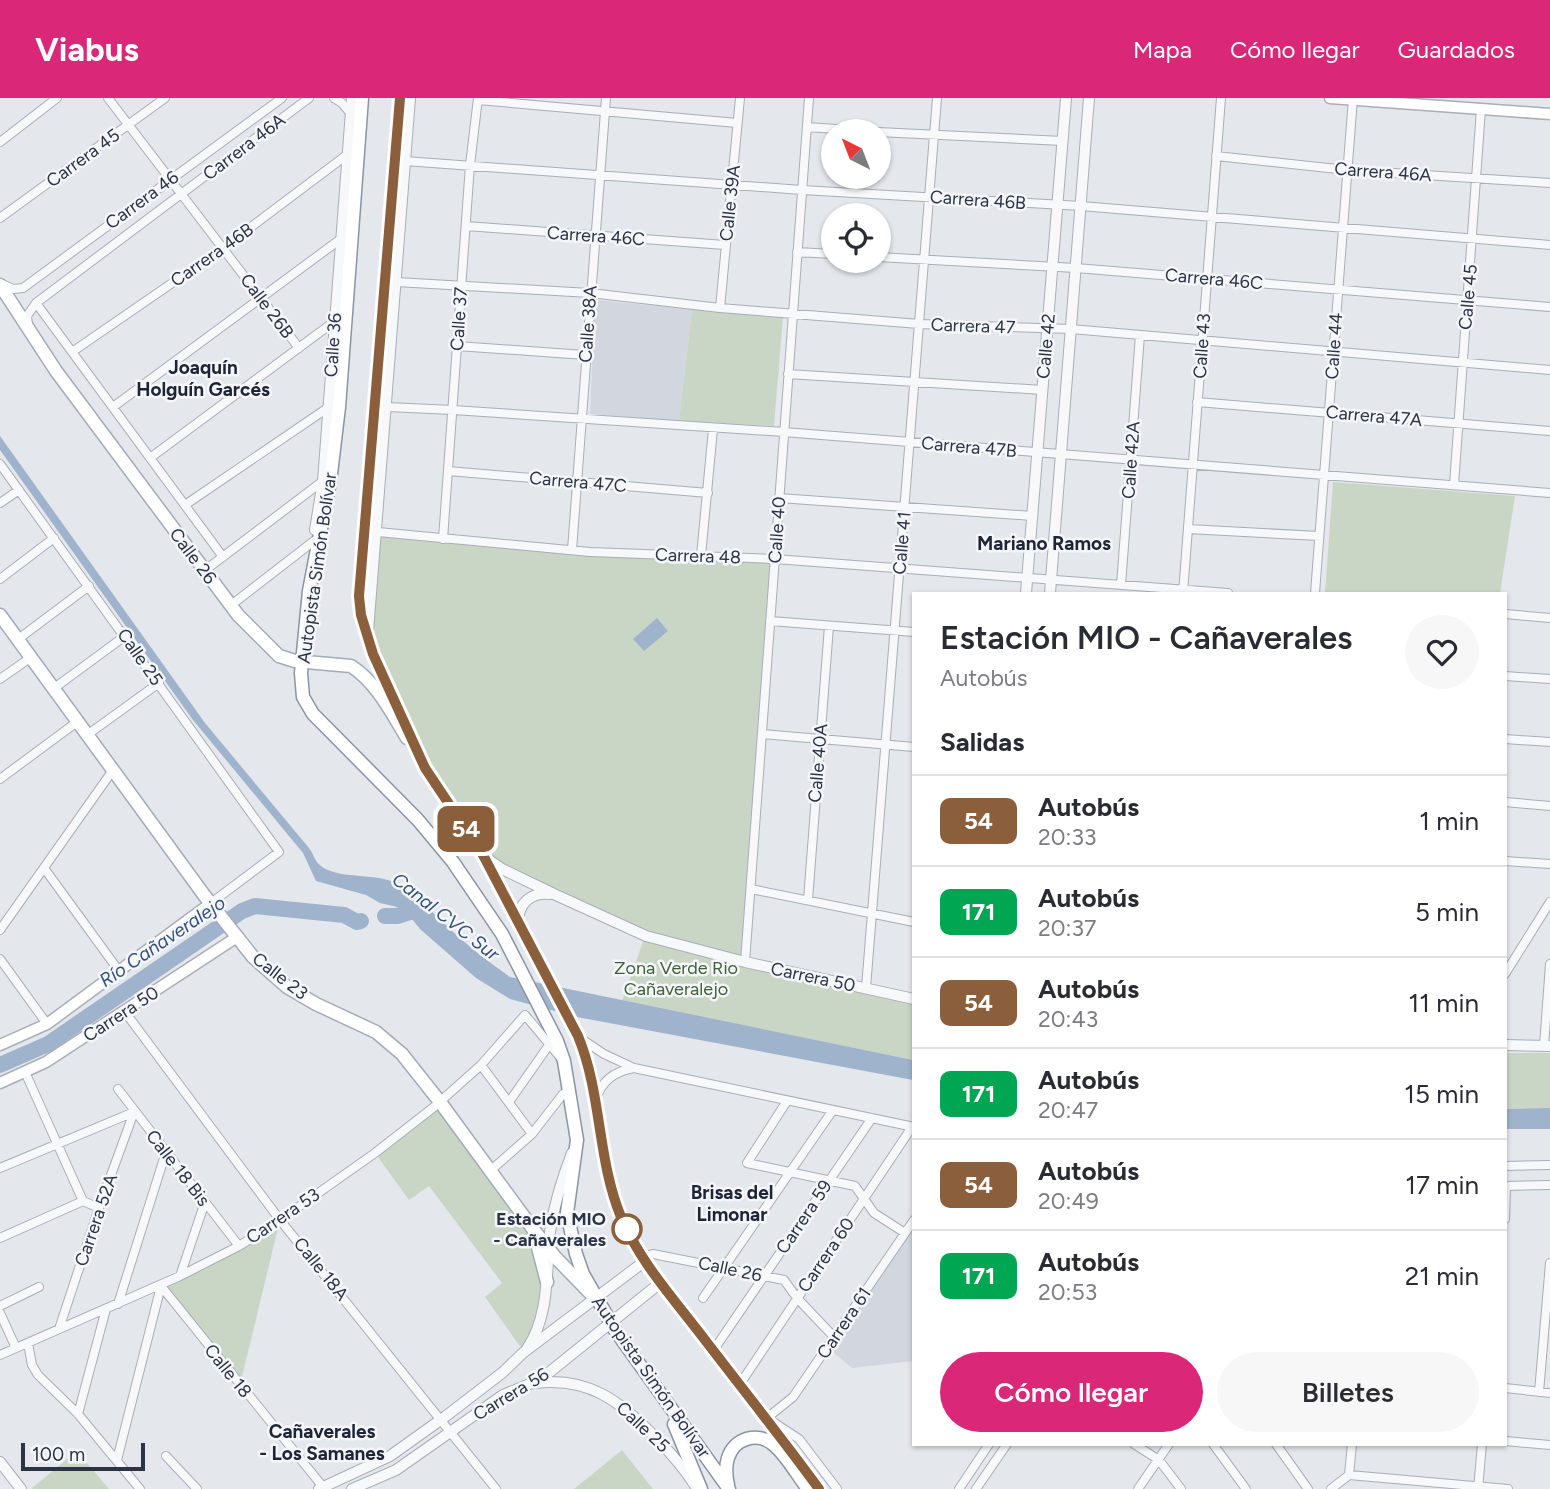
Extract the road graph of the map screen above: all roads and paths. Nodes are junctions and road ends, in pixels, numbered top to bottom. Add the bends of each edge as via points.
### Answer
1 (57, 98) edge
2 (108, 98) edge
3 (165, 98) edge
4 (282, 98) edge
5 (309, 98) edge
6 (334, 98) edge
7 (352, 98) edge
8 (362, 98) edge
9 (400, 98) edge
10 (410, 98) edge
11 (606, 98) edge
12 (740, 98) edge
13 (809, 98) edge
14 (937, 98) edge
15 (1066, 98) edge
16 (1089, 98) edge
17 (1221, 98) edge
18 (1330, 98) edge
19 (478, 99) edge
20 (1353, 99) edge
21 (1481, 109) junction
22 (605, 111) junction
23 (351, 114) junction
24 (404, 114) junction
25 (1550, 114) edge
26 (737, 123) junction
27 (129, 125) junction
28 (807, 127) junction
29 (821, 128) edge
30 (891, 133) edge
31 (934, 136) junction
32 (1063, 141) junction
33 (0, 142) edge
34 (348, 154) junction
35 (1216, 156) junction
36 (405, 161) junction
37 (470, 165) junction
38 (1348, 170) junction
39 (599, 174) junction
40 (1477, 179) junction
41 (170, 180) junction
42 (1550, 183) edge
43 (732, 185) junction
44 (802, 191) junction
45 (181, 193) junction
46 (350, 196) junction
47 (929, 197) junction
48 (1058, 205) junction
49 (1081, 206) junction
50 (1212, 217) junction
51 (0, 218) edge
52 (466, 226) junction
53 (1343, 228) junction
54 (594, 236) junction
55 (342, 238) junction
56 (1473, 239) junction
57 (725, 245) junction
58 (1550, 245) edge
59 (223, 248) junction
60 (797, 252) junction
61 (821, 253) edge
62 (891, 258) edge
63 (924, 260) junction
64 (1052, 267) junction
65 (1076, 268) junction
66 (1207, 279) junction
67 (397, 282) junction
68 (0, 284) edge
69 (462, 285) junction
70 (1338, 290) junction
71 (590, 293) junction
72 (261, 298) junction
73 (1467, 300) junction
74 (36, 303) junction
75 (1550, 307) edge
76 (720, 308) junction
77 (793, 313) junction
78 (335, 321) junction
79 (919, 324) junction
80 (1048, 329) junction
81 (1071, 329) junction
82 (30, 331) junction
83 (1140, 335) junction
84 (1202, 341) junction
85 (457, 346) junction
86 (299, 348) junction
87 (72, 352) junction
88 (1334, 352) junction
89 (585, 355) junction
90 (1463, 362) junction
91 (1550, 370) edge
92 (789, 374) junction
93 (915, 382) junction
94 (1043, 390) junction
95 (1198, 401) junction
96 (113, 407) junction
97 (329, 407) junction
98 (387, 407) junction
99 (453, 410) junction
100 (1329, 412) junction
101 (581, 419) junction
102 (1459, 423) junction
103 (713, 429) junction
104 (1550, 431) edge
105 (784, 432) junction
106 (910, 442) junction
107 (1038, 452) junction
108 (1061, 455) junction
109 (150, 458) junction
110 (1131, 459) junction
111 (1193, 463) junction
112 (0, 464) edge
113 (448, 471) junction
114 (1324, 475) junction
115 (323, 481) junction
116 (576, 482) junction
117 (1454, 485) junction
118 (19, 490) junction
119 (708, 493) junction
120 (1550, 493) edge
121 (779, 498) junction
122 (0, 503) edge
123 (186, 505) junction
124 (905, 506) junction
125 (1032, 516) junction
126 (1188, 529) junction
127 (378, 532) junction
128 (1320, 536) junction
129 (54, 538) junction
130 (443, 539) junction
131 (314, 541) junction
132 (572, 550) junction
133 (701, 556) junction
134 (223, 557) junction
135 (775, 559) junction
136 (900, 568) junction
137 (204, 571) junction
138 (1027, 578) junction
139 (0, 579) edge
140 (1051, 580) junction
141 (1121, 585) junction
142 (89, 586) junction
143 (309, 591) junction
144 (1026, 592) edge
145 (1050, 592) edge
146 (1183, 592) edge
147 (1315, 592) edge
148 (230, 606) junction
149 (1507, 614) edge
150 (0, 615) edge
151 (1550, 618) edge
152 (770, 621) junction
153 (829, 626) junction
154 (895, 631) junction
155 (912, 632) edge
156 (125, 636) junction
157 (369, 637) junction
158 (17, 640) junction
159 (30, 658) junction
160 (302, 661) junction
161 (321, 662) junction
162 (1507, 676) edge
163 (0, 679) edge
164 (1550, 679) edge
165 (301, 681) junction
166 (159, 683) junction
167 (53, 689) junction
168 (77, 722) junction
169 (762, 734) junction
170 (87, 735) junction
171 (820, 739) junction
172 (1507, 739) edge
173 (1550, 743) edge
174 (886, 745) junction
175 (912, 747) edge
176 (425, 768) junction
177 (113, 770) junction
178 (0, 779) edge
179 (1507, 802) edge
180 (1550, 806) edge
181 (279, 852) joint
182 (483, 855) junction
183 (1507, 861) edge
184 (1550, 864) edge
185 (44, 868) junction
186 (751, 889) junction
187 (556, 895) junction
188 (808, 901) junction
189 (1550, 902) edge
190 (213, 906) junction
191 (872, 914) junction
192 (912, 922) edge
193 (519, 924) junction
194 (0, 930) edge
195 (234, 933) junction
196 (0, 959) edge
197 (745, 962) junction
198 (1550, 964) edge
199 (119, 971) junction
200 (1507, 971) edge
201 (866, 988) junction
202 (912, 999) edge
203 (125, 1012) junction
204 (47, 1024) junction
205 (575, 1030) junction
206 (0, 1045) edge
207 (549, 1045) junction
208 (1507, 1045) edge
209 (1547, 1046) edge
210 (564, 1061) junction
211 (481, 1065) junction
212 (634, 1068) junction
213 (25, 1072) junction
214 (0, 1083) edge
215 (118, 1089) dead end
216 (569, 1092) junction
217 (787, 1101) junction
218 (440, 1102) junction
219 (509, 1102) junction
220 (596, 1102) junction
221 (832, 1110) junction
222 (134, 1112) junction
223 (872, 1118) junction
224 (912, 1127) edge
225 (912, 1128) edge
226 (532, 1134) junction
227 (577, 1140) junction
228 (57, 1144) junction
229 (166, 1152) junction
230 (1550, 1165) edge
231 (1507, 1166) edge
232 (0, 1168) edge
233 (490, 1171) junction
234 (790, 1172) junction
235 (829, 1180) junction
236 (1550, 1185) edge
237 (1507, 1186) edge
238 (863, 1200) junction
239 (83, 1201) junction
240 (205, 1202) junction
241 (99, 1208) junction
242 (281, 1220) junction
243 (912, 1223) edge
244 (533, 1229) junction
245 (905, 1233) junction
246 (0, 1238) edge
247 (239, 1246) junction
248 (550, 1249) junction
249 (644, 1259) junction
250 (1550, 1263) edge
251 (724, 1268) junction
252 (180, 1276) junction
253 (765, 1276) junction
254 (547, 1282) junction
255 (660, 1283) junction
256 (161, 1286) junction
257 (39, 1287) dead end
258 (704, 1298) dead end
259 (797, 1298) junction
260 (596, 1299) junction
261 (118, 1304) junction
262 (0, 1306) edge
263 (106, 1309) junction
264 (0, 1313) edge
265 (611, 1324) junction
266 (59, 1329) junction
267 (834, 1337) junction
268 (28, 1343) junction
269 (16, 1348) junction
270 (713, 1351) junction
271 (524, 1352) junction
272 (0, 1355) edge
273 (532, 1383) junction
274 (740, 1384) junction
275 (1507, 1388) edge
276 (1539, 1391) junction
277 (1550, 1392) edge
278 (662, 1398) junction
279 (78, 1414) junction
280 (767, 1418) junction
281 (441, 1420) junction
282 (451, 1432) junction
283 (1507, 1441) edge
284 (1550, 1445) edge
285 (988, 1446) edge
286 (1006, 1446) edge
287 (1137, 1446) edge
288 (1168, 1446) edge
289 (1214, 1446) edge
290 (1277, 1446) edge
291 (1352, 1446) edge
292 (1482, 1446) edge
293 (166, 1456) dead end
294 (117, 1460) junction
295 (1159, 1460) junction
296 (0, 1462) edge
297 (1349, 1475) junction
298 (321, 1488) edge
299 (728, 1488) edge
300 (1478, 1488) edge
301 (22, 1489) edge
302 (140, 1489) edge
303 (197, 1489) edge
304 (352, 1489) edge
305 (496, 1489) edge
306 (699, 1489) edge
307 (808, 1489) edge
308 (819, 1489) edge
309 (837, 1489) edge
310 (959, 1489) edge
311 (976, 1489) edge
312 (1139, 1489) edge
313 (1181, 1489) edge
314 (1246, 1489) edge
315 (1308, 1489) edge
316 (1331, 1489) edge
317 (1508, 1489) edge

1 - 33 street
2 - 27 street, Calle 26B
3 - 27 street, Carrera 45
4 - 41 street, Carrera 46
5 - 45 street, Carrera 46A
6 - 23 street
7 - 23 street, Calle 36
8 - 46 main road, Autopista Simón Bolívar
9 - 24 main road
10 - 24 street
11 - 22 street, Calle 38A
12 - 26 street, Calle 39A
13 - 28 street, Calle 40
14 - 31 street, Calle 41
15 - 32 street, Calle 42
16 - 49 street, Calle 42
17 - 35 street, Calle 43
18 - 20 main road
19 - 22 street
19 - 37 street, Calle 37
20 - 21 main road
20 - 38 street, Calle 44
21 - 25 main road
21 - 40 street, Calle 45
22 - 26 street
22 - 39 street, Calle 38A
23 - 34 street, Calle 36
24 - 36 street
24 - 157 main road via 359,596
26 - 43 street, Calle 39A
27 - 41 street, Calle 26B
27 - 51 street, Carrera 45
28 - 29 street
28 - 44 street, Calle 40
30 - 31 street
31 - 32 street
31 - 47 street, Calle 41
32 - 48 street, Calle 42
34 - 46 street, Calle 36
34 - 59 street, Carrera 46B
35 - 38 street, Carrera 46A
35 - 50 street, Calle 43
36 - 37 street, Carrera 46B
36 - 67 street
37 - 39 street, Carrera 46B
37 - 52 street, Calle 37
38 - 40 street, Carrera 46A
38 - 53 street, Calle 44
39 - 43 street, Carrera 46B
39 - 54 street, Calle 38A
40 - 42 street, Carrera 46A
40 - 56 street, Calle 45
41 - 45 street, Calle 26B
41 - 68 street, Carrera 46 via 23,288
43 - 44 street, Carrera 46B
43 - 57 street, Calle 39A
44 - 47 street, Carrera 46B
44 - 60 street, Calle 40
45 - 59 street, Calle 26B
45 - 74 street, Carrera 46A
46 - 55 street, Calle 36
46 - 143 main road, Autopista Simón Bolívar via 339,407
47 - 48 street, Carrera 46B
47 - 63 street, Calle 41
48 - 49 street, Carrera 46B
48 - 64 street, Calle 42
49 - 50 street, Carrera 46B
49 - 65 street, Calle 42
50 - 53 street, Carrera 46B
50 - 66 street, Calle 43
52 - 54 street, Carrera 46C
52 - 69 street, Calle 37
53 - 56 street, Carrera 46B
53 - 70 street, Calle 44
54 - 57 street, Carrera 46C
54 - 71 street, Calle 38A
55 - 72 street
55 - 78 street, Calle 36
56 - 58 street, Carrera 46B
56 - 73 street, Calle 45
57 - 76 street, Calle 39A
59 - 72 street, Calle 26B
59 - 87 street, Carrera 46B
60 - 61 street
60 - 77 street, Calle 40
62 - 63 street, Carrera 46C
63 - 64 street, Carrera 46C
63 - 79 street, Calle 41
64 - 65 street, Carrera 46C
64 - 80 street, Calle 42
65 - 66 street, Carrera 46C
65 - 81 street, Calle 42
66 - 70 street, Carrera 46C
66 - 84 street, Calle 43
67 - 69 street, Carrera 47
67 - 98 street
68 - 82 main road, Calle 26
69 - 71 street, Carrera 47
69 - 85 street, Calle 37
70 - 73 street, Carrera 46C
70 - 88 street, Calle 44
71 - 76 street, Carrera 47
71 - 89 street, Calle 38A
72 - 86 street, Calle 26B
72 - 96 street
73 - 75 street, Carrera 46C
73 - 90 street, Calle 45
74 - 82 street via 27,316
74 - 87 street, Calle 26
76 - 77 street, Carrera 47
77 - 79 street, Carrera 47
77 - 92 street, Calle 40
78 - 86 street
78 - 97 street, Calle 36
79 - 80 street, Carrera 47
79 - 93 street, Calle 41
80 - 81 street, Carrera 47
80 - 94 street, Calle 42
81 - 83 street, Carrera 47
81 - 108 street, Calle 42
82 - 137 main road, Calle 26
83 - 84 street, Carrera 47
83 - 110 street, Calle 42A
84 - 88 street, Carrera 47
84 - 95 street, Calle 43
85 - 89 street
85 - 99 street, Calle 37
86 - 109 street
87 - 96 street, Calle 26
88 - 90 street, Carrera 47
88 - 100 street, Calle 44
89 - 101 street, Calle 38A
90 - 91 street, Carrera 47
90 - 102 street, Calle 45
92 - 93 street
92 - 105 street, Calle 40
93 - 94 street
93 - 106 street, Calle 41
94 - 107 street, Calle 42
95 - 100 street, Carrera 47A
95 - 111 street, Calle 43
96 - 109 street, Calle 26
97 - 115 street, Calle 36
97 - 123 street
98 - 99 street, Carrera 47B
98 - 127 street
99 - 101 street, Carrera 47B
99 - 113 street, Calle 37
100 - 102 street, Carrera 47A
100 - 114 street, Calle 44
101 - 103 street, Carrera 47B
101 - 116 street, Calle 38A
102 - 104 street, Carrera 47A
102 - 117 street, Calle 45
103 - 105 street, Carrera 47B
103 - 119 street
105 - 106 street, Carrera 47B
105 - 121 street, Calle 40
106 - 107 street, Carrera 47B
106 - 124 street, Calle 41
107 - 108 street, Carrera 47B
107 - 125 street, Calle 42
108 - 110 street, Carrera 47B
108 - 140 street, Calle 42
109 - 123 street, Calle 26
110 - 111 street, Carrera 47B
110 - 141 street, Calle 42A
111 - 114 street, Carrera 47B
111 - 126 street, Calle 43
112 - 118 street, Calle 25
113 - 116 street, Carrera 47C
113 - 130 street, Calle 37
114 - 117 street, Carrera 47B
114 - 128 street, Calle 44
115 - 131 street, Calle 36
115 - 134 street
116 - 119 street, Carrera 47C
116 - 132 street, Calle 38A
117 - 120 street, Carrera 47B
118 - 122 street
118 - 129 street, Calle 25
119 - 133 street
121 - 124 street
121 - 135 street, Calle 40
123 - 134 street, Calle 26
124 - 125 street
124 - 136 street, Calle 41
125 - 138 street, Calle 42
126 - 128 street
126 - 146 street, Calle 43
127 - 130 street, Carrera 48
127 - 157 street
128 - 147 street, Calle 44
129 - 139 street
129 - 142 street, Calle 25
130 - 132 street, Carrera 48
131 - 143 street, Calle 36
131 - 148 street
132 - 133 street, Carrera 48
133 - 135 street, Carrera 48
134 - 137 street
135 - 136 street, Carrera 48
135 - 152 street, Calle 40
136 - 138 street, Carrera 48
136 - 154 street, Calle 41
137 - 148 main road, Calle 26
138 - 140 street, Carrera 48
138 - 144 street, Calle 42
140 - 141 street, Carrera 48
140 - 145 street, Calle 42
141 - 146 street, Carrera 48
142 - 156 street, Calle 25
142 - 158 street
143 - 160 main road, Autopista Simón Bolívar
148 - 160 main road, Calle 26 via 279,656
149 - 151 street
150 - 158 main road, Calle 23
152 - 153 street
152 - 169 street, Calle 40
153 - 154 street
153 - 171 street, Calle 40A
154 - 155 street
154 - 174 street, Calle 41
156 - 166 street, Calle 25
156 - 167 street
157 - 176 main road
158 - 159 main road, Calle 23
159 - 163 street
159 - 167 main road, Calle 23
160 - 161 main road, Calle 26
160 - 165 main road, Autopista Simón Bolívar
161 - 165 main road
161 - 176 main road, Calle 26 via 351,666 370,682
162 - 164 street
165 - 210 main road, Autopista Simón Bolívar via 313,714 453,862 502,934
166 - 170 street
166 - 181 street, Calle 25
167 - 168 main road, Calle 23
168 - 170 main road, Calle 23
168 - 178 street
169 - 171 street
169 - 186 street, Calle 40
170 - 177 main road, Calle 23
171 - 174 street
171 - 188 street, Calle 40A
172 - 173 street
174 - 175 street
174 - 191 street, Calle 41
176 - 182 main road
177 - 185 street
177 - 190 main road, Calle 23
179 - 180 street
181 - 190 street, Carrera 50
182 - 187 street, Carrera 50
182 - 193 main road
183 - 184 street
185 - 194 street
185 - 199 street
186 - 188 street
186 - 197 street, Calle 40
187 - 193 street via 531,896 520,908
187 - 197 street, Carrera 50 via 646,936
188 - 191 street
189 - 200 street
190 - 195 main road, Calle 23
190 - 199 main road, Carrera 50
191 - 192 street
191 - 201 street, Calle 41
193 - 205 main road
195 - 203 main road, Carrera 50
195 - 218 main road, Calle 23 via 287,987 388,1040
196 - 204 street
197 - 201 street, Carrera 50
198 - 209 street
199 - 204 main road, Carrera 50
201 - 202 street, Carrera 50
203 - 213 main road, Carrera 50
203 - 242 street, Calle 18A
204 - 206 main road, Carrera 50
205 - 212 street via 604,1054
205 - 220 main road
207 - 210 street
207 - 211 street, Carrera 53 via 525,1015
207 - 219 street
208 - 209 street
210 - 216 main road, Autopista Simón Bolívar
211 - 218 street, Carrera 53
211 - 219 street
212 - 217 street
212 - 220 street via 608,1078
213 - 214 main road, Carrera 50
213 - 228 street
215 - 222 street, Calle 18 Bis
216 - 226 street
216 - 227 main road, Autopista Simón Bolívar
217 - 221 street
217 - 234 street via 747,1163
218 - 233 main road, Calle 23
218 - 242 street, Carrera 53
219 - 226 street
220 - 249 main road via 614,1198
221 - 223 street
221 - 234 street
222 - 228 street
222 - 229 street, Calle 18 Bis
222 - 241 street, Carrera 52A
223 - 224 street
223 - 235 street, Carrera 59
225 - 238 street, Carrera 60
226 - 233 street
227 - 248 street, Carrera 56 via 557,1198
227 - 260 main road, Autopista Simón Bolívar via 567,1213 576,1254
228 - 232 street
228 - 239 street
229 - 240 street, Calle 18 Bis
229 - 261 street
230 - 231 street
233 - 244 main road, Calle 23
234 - 235 street
234 - 251 street
235 - 238 street via 855,1186
235 - 253 street, Carrera 59
236 - 237 street
238 - 245 street
238 - 259 street, Carrera 60
239 - 241 street
239 - 246 street
240 - 247 street, Calle 18 Bis
240 - 252 street
241 - 266 street, Carrera 52A
242 - 247 street, Carrera 53
242 - 281 street, Calle 18A
243 - 245 street, Carrera 61
244 - 248 main road, Calle 23
244 - 254 main road
245 - 267 street, Carrera 61
247 - 252 street, Carrera 53
248 - 254 street, Carrera 56
248 - 260 main road, Calle 23
249 - 251 street, Calle 26 via 653,1254
249 - 255 main road
249 - 260 street, Carrera 56
250 - 276 street
251 - 253 street, Calle 26
251 - 258 street
252 - 256 street, Carrera 53
253 - 259 street, Calle 26 via 784,1280
253 - 270 street, Carrera 59
254 - 271 street, Carrera 56 via 535,1333
255 - 265 street, Carrera 56
255 - 270 main road
256 - 261 street, Carrera 53
256 - 294 street
256 - 298 street, Calle 18
257 - 262 street
259 - 267 street, Calle 26
259 - 274 street, Carrera 60
260 - 265 main road, Autopista Simón Bolívar
260 - 271 street, Carrera 56
261 - 263 street, Carrera 53
263 - 266 street, Carrera 53
263 - 279 street
264 - 269 street
265 - 273 street, Carrera 56
265 - 278 main road, Autopista Simón Bolívar
266 - 268 street, Carrera 53
267 - 280 street, Carrera 61 via 793,1397
268 - 269 street, Carrera 53
268 - 279 street via 38,1375
269 - 272 street, Carrera 53
270 - 274 main road
271 - 281 street, Carrera 56
273 - 282 street, Carrera 56 via 503,1395
273 - 306 street, Calle 25 via 576,1384 614,1399 670,1452
274 - 280 main road
275 - 276 street
276 - 277 street
278 - 299 main road, Autopista Simón Bolívar
278 - 306 main road
279 - 294 street
280 - 308 main road
280 - 309 street via 799,1439
281 - 282 street, Calle 18A
281 - 298 street, Carrera 56 via 390,1456
282 - 304 street, Carrera 56 via 396,1470
282 - 305 street, Calle 18A
283 - 284 street
285 - 310 street
286 - 311 street
287 - 295 street
288 - 295 street
289 - 314 street
290 - 315 street
291 - 297 street
292 - 300 street
293 - 303 street
294 - 302 street
295 - 312 street
295 - 313 street
296 - 301 street
297 - 300 street
297 - 316 street
299 - 307 main road via 726,1472 733,1448 754,1437 776,1447
300 - 317 street

